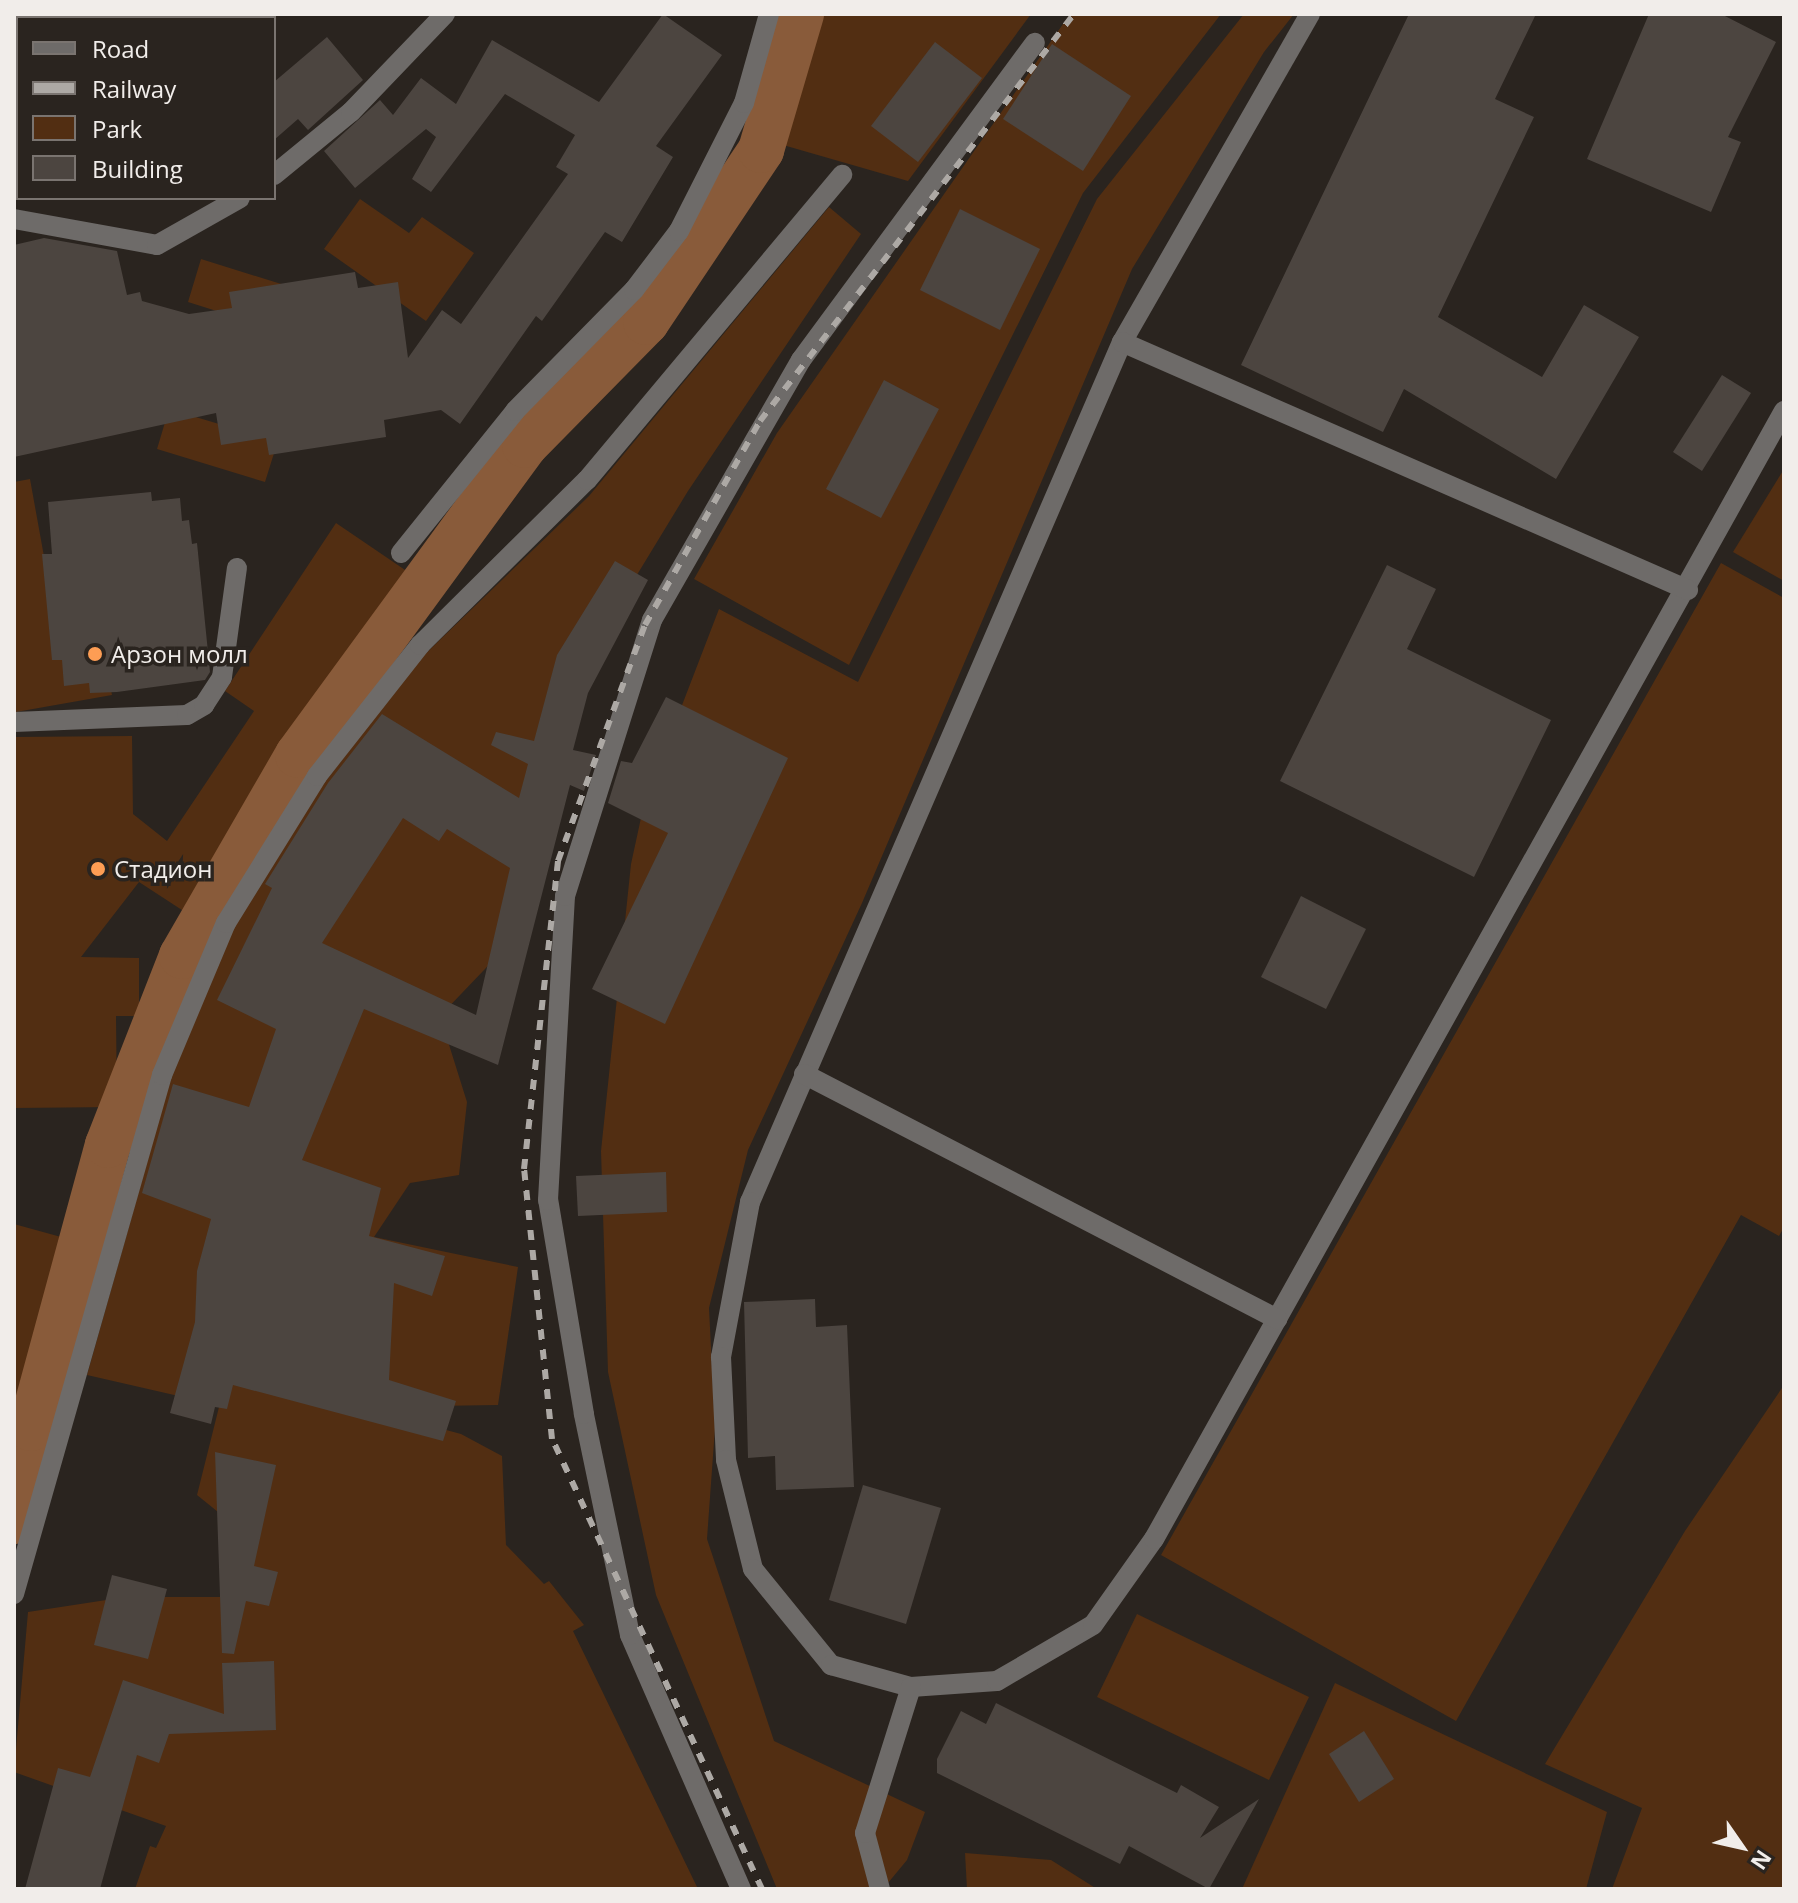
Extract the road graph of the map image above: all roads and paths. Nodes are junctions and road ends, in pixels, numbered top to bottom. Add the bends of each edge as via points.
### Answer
1 (445, 14) edge
2 (769, 14) edge
3 (1310, 14) edge
4 (1035, 43) dead end
5 (276, 173) edge
6 (842, 175) dead end
7 (236, 200) edge
8 (14, 219) edge
9 (1122, 342) junction
10 (1784, 411) edge
11 (401, 553) dead end
12 (237, 568) dead end
13 (1688, 590) junction
14 (14, 722) edge
15 (804, 1074) junction
16 (1277, 1319) junction
17 (14, 1594) edge
18 (911, 1687) junction
19 (741, 1889) edge
20 (880, 1889) edge

1 - 5 street via 351,112
2 - 11 street via 744,103 679,231 634,290 515,411
3 - 9 street
4 - 19 street via 801,360 652,620 565,896 548,1200 584,1414 630,1635
6 - 17 street via 587,480 420,645 317,776 226,923 162,1075
7 - 8 street via 157,245
9 - 13 street
9 - 15 street
10 - 13 street
12 - 14 street via 222,677 204,705 187,715
13 - 16 street
15 - 16 street
15 - 18 street via 750,1202 721,1357 726,1460 753,1569 821,1653 831,1665
16 - 18 street via 1154,1539 1093,1625 997,1681
18 - 20 street via 865,1833

